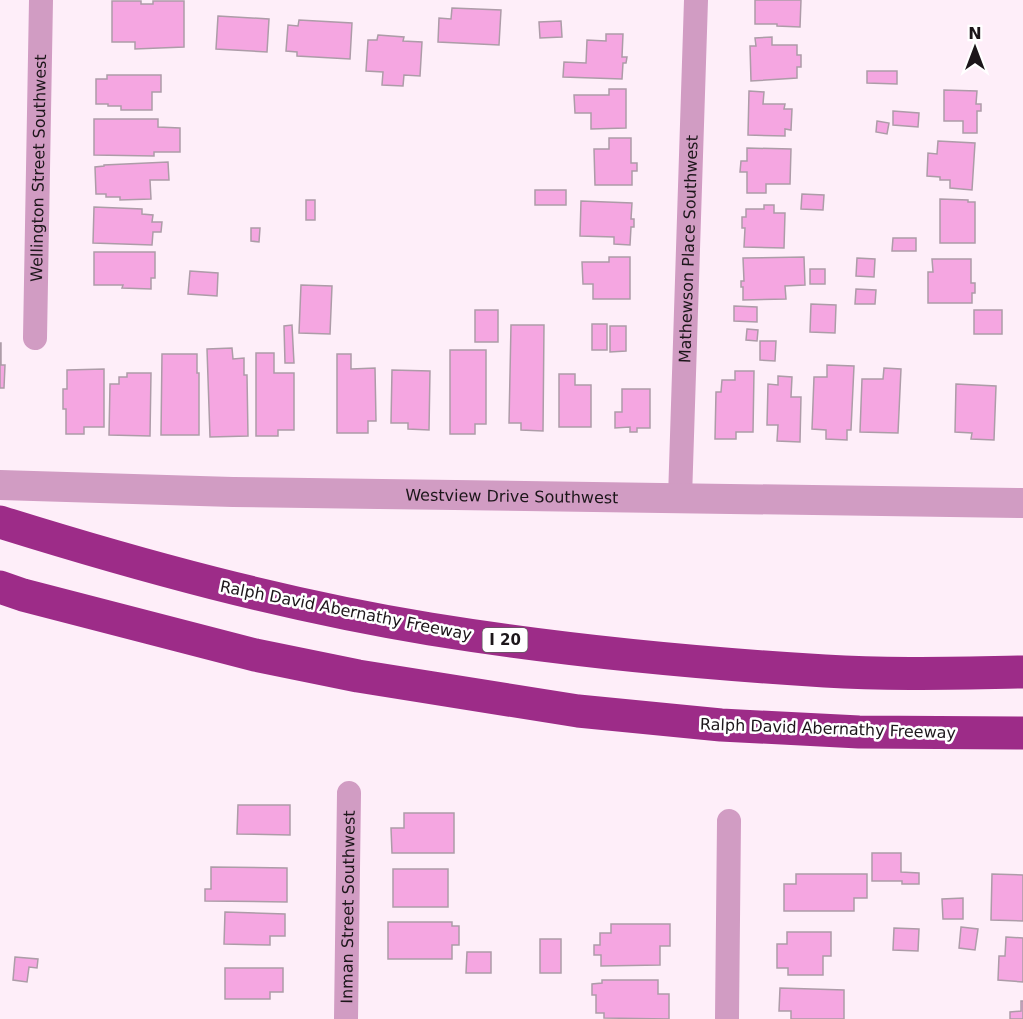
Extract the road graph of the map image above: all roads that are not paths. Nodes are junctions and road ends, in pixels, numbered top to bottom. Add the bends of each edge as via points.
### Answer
1 (41, 0) edge
2 (696, 0) edge
3 (35, 338) dead end
4 (0, 485) edge
5 (680, 498) junction
6 (1023, 503) edge
7 (0, 522) edge
8 (0, 587) edge
9 (1023, 672) edge
10 (1023, 733) edge
11 (349, 793) dead end
12 (729, 821) dead end
13 (346, 1019) edge
14 (727, 1019) edge

1 - 3 street, Wellington Street Southwest
2 - 5 street, Mathewson Place Southwest
4 - 5 street, Westview Drive Southwest
5 - 6 street, Westview Drive Southwest
7 - 9 highway, Ralph David Abernathy Freeway / I 20 via 211,583 345,613 517,642 826,671
8 - 10 highway, Ralph David Abernathy Freeway via 255,655 358,676 578,711 721,725 859,732
11 - 13 street, Inman Street Southwest
12 - 14 street

